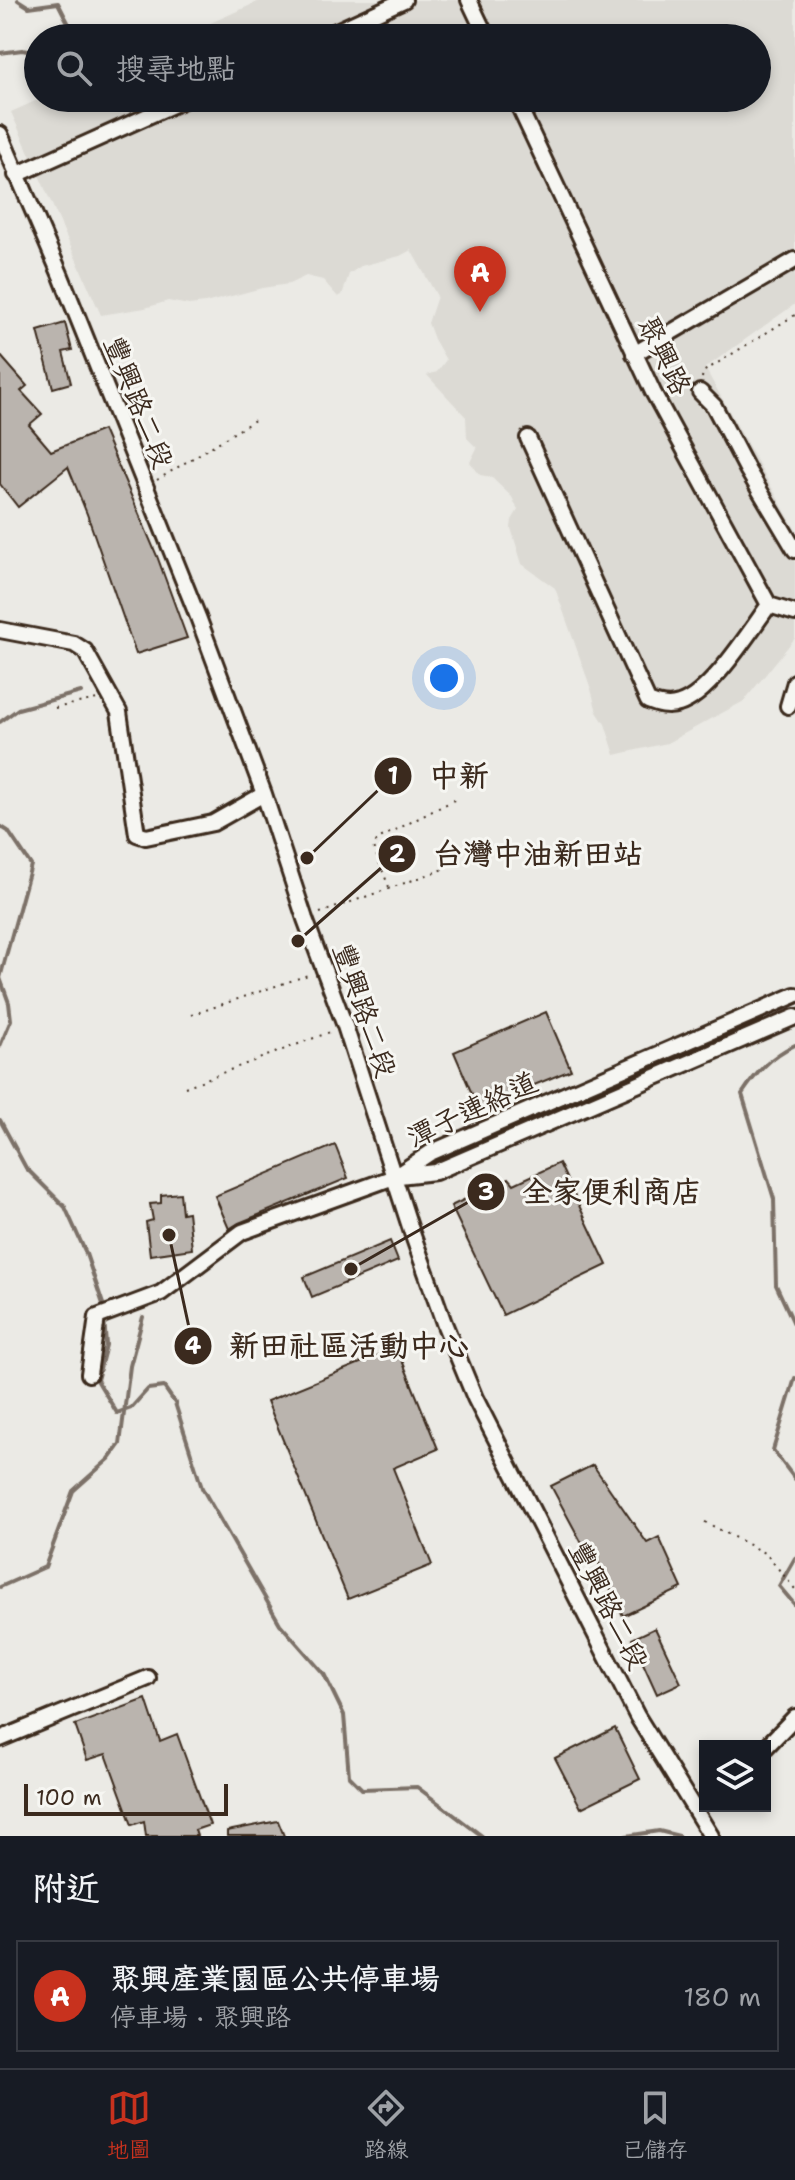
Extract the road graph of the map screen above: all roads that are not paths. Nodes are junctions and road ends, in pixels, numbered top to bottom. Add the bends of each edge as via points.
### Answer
1 (404, 0) edge
2 (469, 0) edge
3 (352, 24) edge
4 (480, 24) edge
5 (157, 112) edge
6 (522, 112) edge
7 (0, 134) edge
8 (16, 175) junction
9 (795, 260) edge
10 (634, 354) junction
11 (700, 392) road end
12 (528, 438) dead end
13 (795, 550) edge
14 (769, 605) junction
15 (795, 613) edge
16 (0, 630) edge
17 (795, 682) edge
18 (788, 706) dead end
19 (264, 794) junction
20 (795, 995) edge
21 (795, 1017) edge
22 (394, 1177) junction
23 (89, 1374) dead end
24 (148, 1678) dead end
25 (795, 1717) edge
26 (0, 1739) edge
27 (771, 1742) edge
28 (699, 1804) edge
29 (704, 1812) edge
30 (711, 1836) edge

1 - 3 street
2 - 4 street
5 - 8 street
6 - 10 street, 聚興路
7 - 8 street, 豐興路二段
8 - 19 street, 豐興路二段 via 198,617
9 - 10 street
10 - 14 street, 聚興路
11 - 13 street via 714,406
12 - 14 street via 648,701 669,706 690,699 734,654
14 - 15 street
16 - 19 street via 74,644 85,651 119,712 137,834 146,837 213,823
17 - 18 street
19 - 22 street, 豐興路二段
20 - 22 street, 潭子連絡道 via 430,1153
21 - 22 street, 潭子連絡道 via 435,1172
22 - 23 street via 242,1232 161,1293 97,1317
22 - 28 street, 豐興路二段 via 475,1398 637,1716
24 - 26 street
25 - 27 street
29 - 30 street, 豐興路二段

